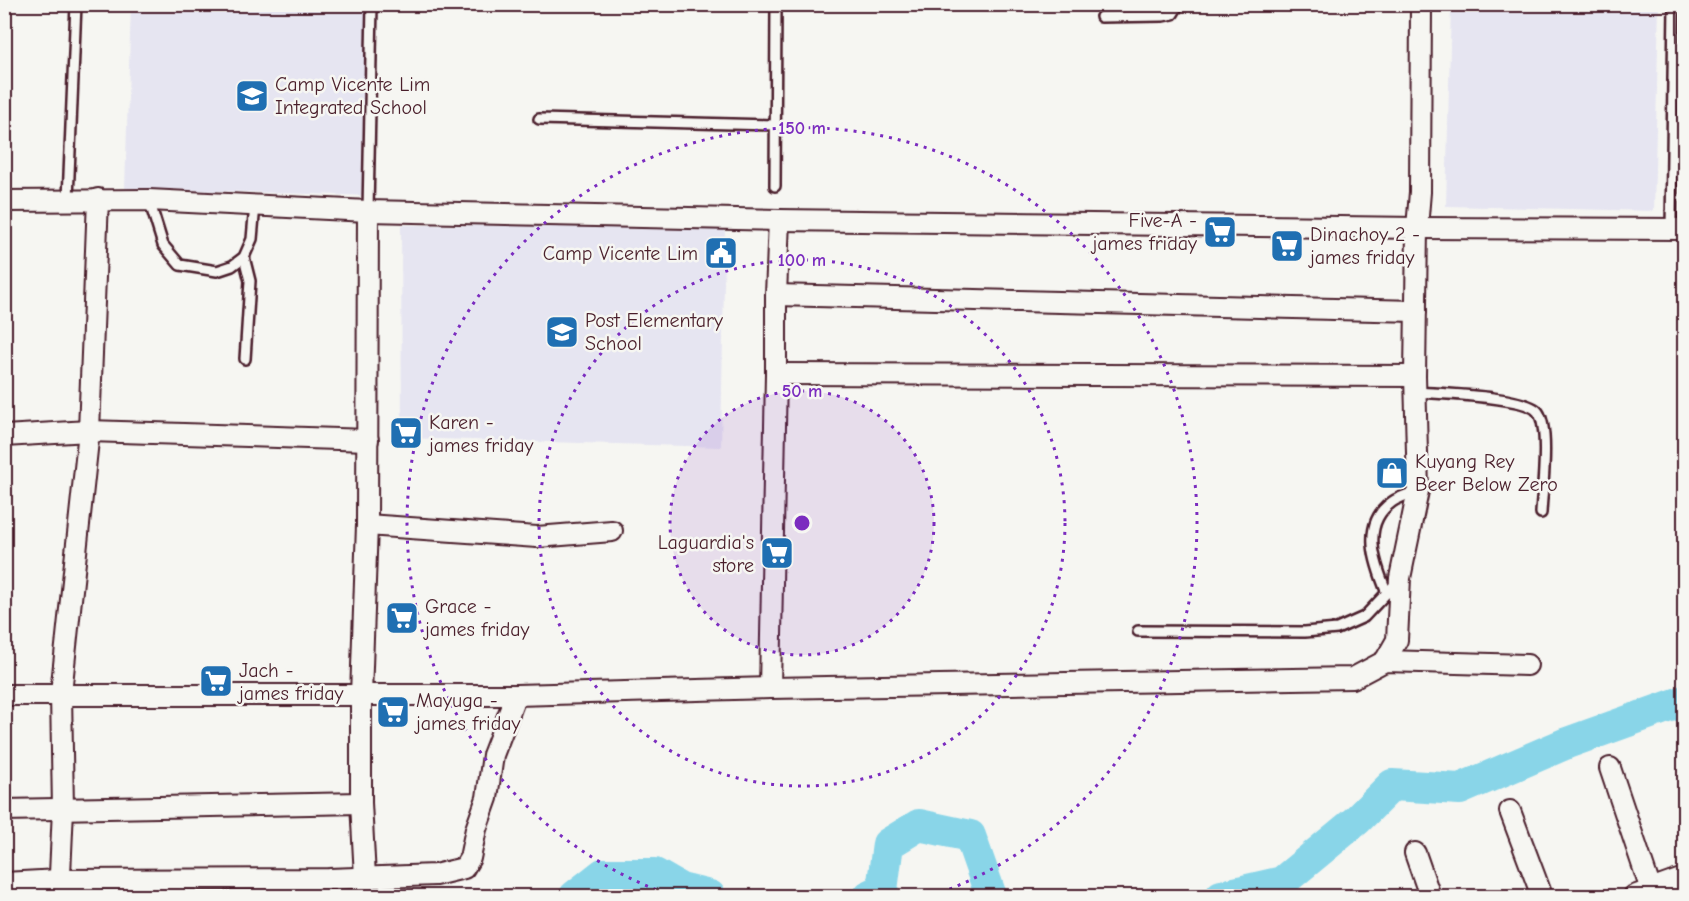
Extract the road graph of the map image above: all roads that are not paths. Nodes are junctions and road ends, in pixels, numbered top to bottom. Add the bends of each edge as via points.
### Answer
1 (76, 4) edge
2 (372, 4) edge
3 (776, 4) edge
4 (1179, 4) edge
5 (1422, 4) edge
6 (1674, 4) edge
7 (1101, 17) dead end
8 (539, 119) dead end
9 (775, 125) junction
10 (775, 186) dead end
11 (68, 199) junction
12 (98, 199) junction
13 (149, 200) junction
14 (4, 201) edge
15 (255, 204) junction
16 (368, 211) junction
17 (779, 220) junction
18 (1417, 228) junction
19 (1678, 229) edge
20 (244, 257) junction
21 (776, 295) junction
22 (1416, 311) junction
23 (245, 359) dead end
24 (776, 374) junction
25 (1416, 384) junction
26 (89, 431) junction
27 (4, 436) edge
28 (368, 440) junction
29 (1418, 491) junction
30 (1541, 513) dead end
31 (367, 525) junction
32 (612, 531) dead end
33 (1400, 578) junction
34 (1387, 593) junction
35 (1137, 631) dead end
36 (1385, 661) junction
37 (1527, 665) dead end
38 (770, 688) junction
39 (61, 693) junction
40 (4, 695) edge
41 (361, 695) junction
42 (516, 695) junction
43 (1610, 768) dead end
44 (361, 803) junction
45 (63, 809) junction
46 (4, 810) edge
47 (1510, 811) dead end
48 (1415, 854) dead end
49 (1684, 878) edge
50 (4, 883) edge
51 (364, 887) edge
52 (59, 888) edge
53 (1642, 893) edge
54 (1430, 897) edge
55 (1542, 897) edge

1 - 11 lane
2 - 16 lane
3 - 9 lane
4 - 7 lane via 1173,14 1163,16
5 - 18 street
6 - 19 lane
8 - 9 lane
9 - 10 lane
11 - 12 street
11 - 14 street
12 - 13 street
12 - 26 street
13 - 15 street
13 - 20 lane via 163,245 180,265 217,271
15 - 16 street
15 - 20 lane via 252,238
16 - 17 street
16 - 28 street
17 - 18 street
17 - 21 street
18 - 19 street
18 - 22 street
20 - 23 lane via 249,281
21 - 22 street
21 - 24 street
22 - 25 street
24 - 25 street
24 - 38 street
25 - 29 street
25 - 30 lane via 1507,400 1537,410 1545,439
26 - 27 street
26 - 28 street
26 - 39 street
28 - 31 street
29 - 33 street
29 - 34 lane via 1392,502 1377,516 1372,530 1375,564
31 - 32 street via 537,537
31 - 41 street
33 - 34 lane
33 - 36 street via 1396,640
34 - 35 lane via 1364,617 1337,629
36 - 37 street
36 - 38 street via 1353,678
38 - 42 street
39 - 40 street
39 - 41 street
39 - 45 street
41 - 42 street
41 - 44 street
42 - 51 street via 493,755 487,798 464,868
43 - 53 street
44 - 45 street
44 - 51 street
45 - 46 street
45 - 52 street
47 - 55 street
48 - 54 street
49 - 53 street
50 - 52 street
51 - 52 street via 328,879

